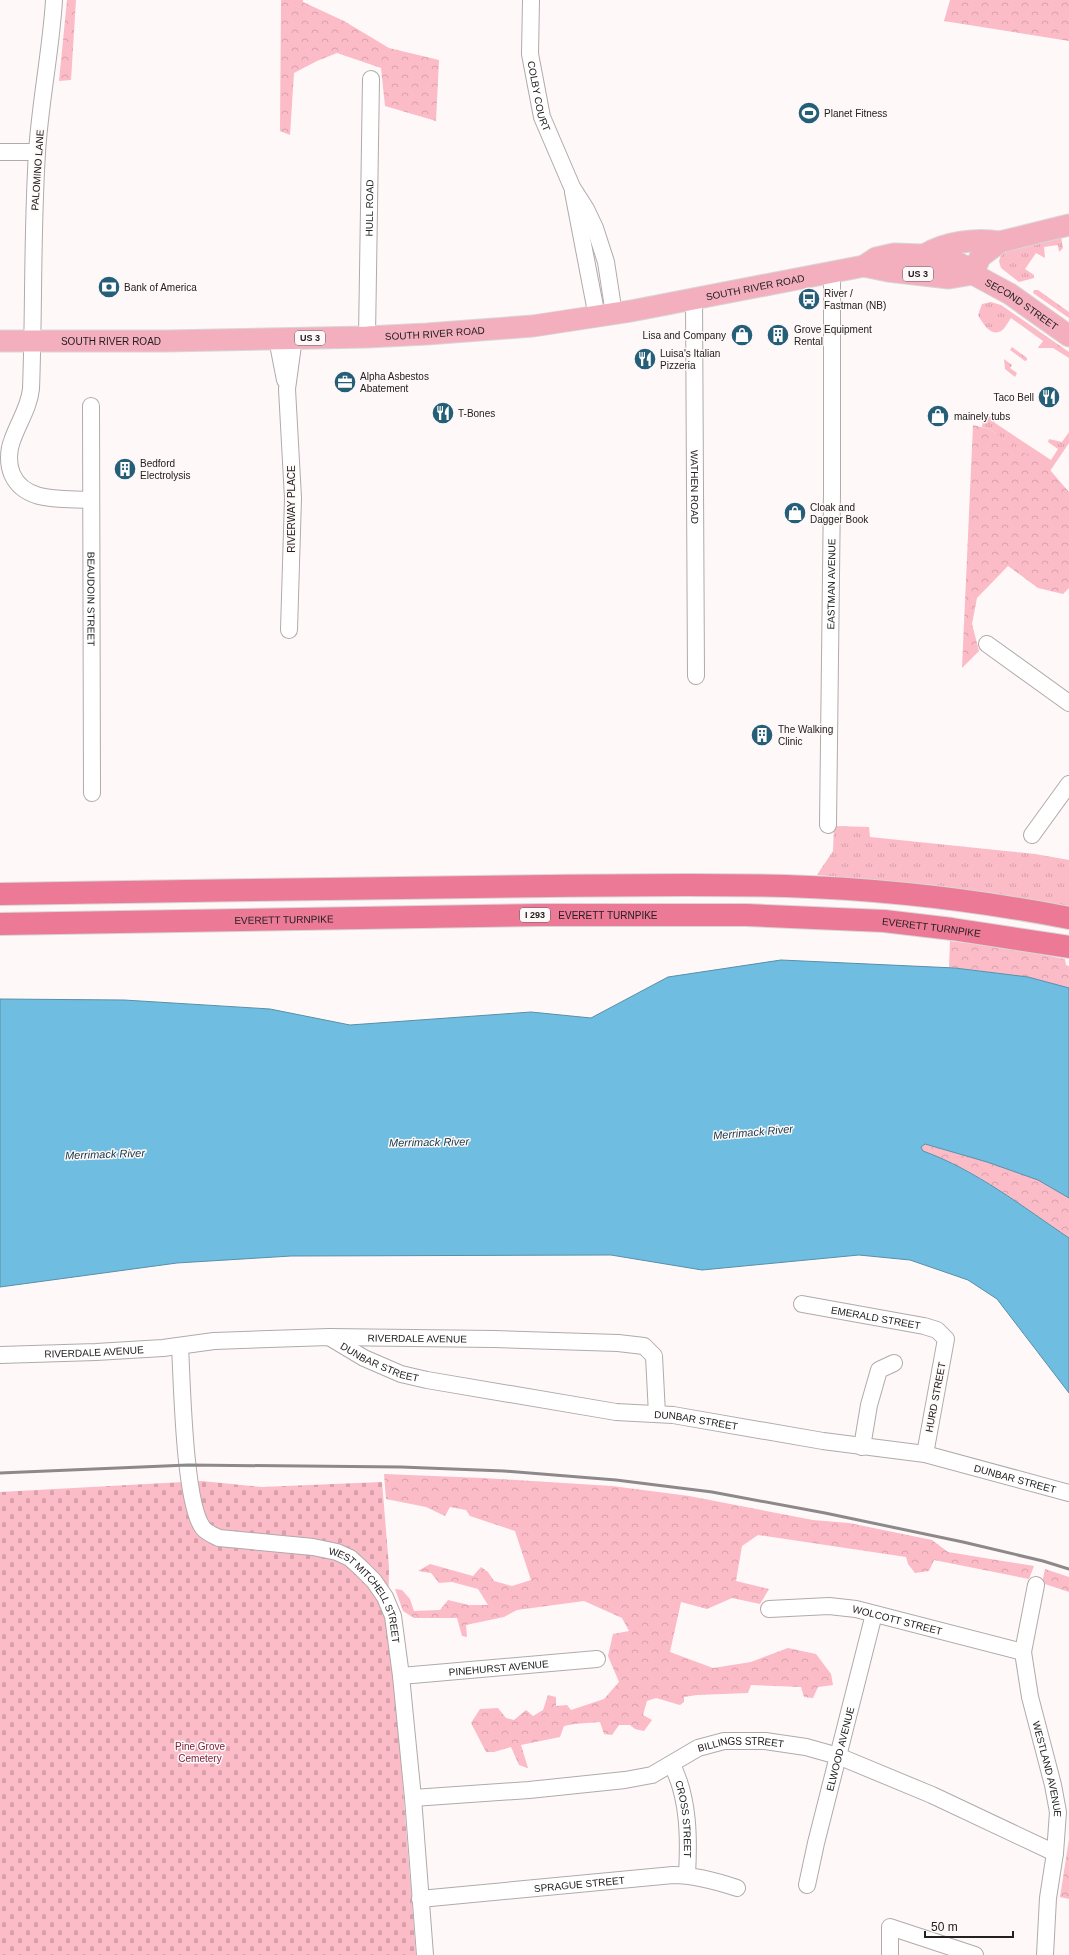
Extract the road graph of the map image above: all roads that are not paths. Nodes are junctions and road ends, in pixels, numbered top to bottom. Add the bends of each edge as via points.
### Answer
1 (54, 0) edge
2 (531, 0) edge
3 (371, 79) dead end
4 (0, 152) edge
5 (37, 152) junction
6 (1069, 224) edge
7 (1000, 242) junction
8 (923, 255) junction
9 (864, 266) junction
10 (832, 271) junction
11 (973, 274) junction
12 (694, 298) junction
13 (606, 315) junction
14 (1069, 336) edge
15 (367, 337) junction
16 (286, 338) junction
17 (0, 341) edge
18 (31, 342) junction
19 (91, 406) dead end
20 (91, 500) junction
21 (289, 630) dead end
22 (986, 644) dead end
23 (696, 676) dead end
24 (1069, 703) edge
25 (1069, 784) edge
26 (92, 793) dead end
27 (828, 825) dead end
28 (1032, 835) dead end
29 (0, 894) edge
30 (1069, 918) edge
31 (0, 924) edge
32 (1069, 947) edge
33 (802, 1304) dead end
34 (329, 1337) junction
35 (946, 1339) joint
36 (180, 1346) junction
37 (0, 1355) edge
38 (894, 1363) dead end
39 (657, 1414) junction
40 (862, 1447) junction
41 (925, 1454) junction
42 (1069, 1493) edge
43 (1036, 1585) dead end
44 (769, 1609) dead end
45 (874, 1614) junction
46 (1023, 1652) junction
47 (597, 1659) dead end
48 (401, 1676) junction
49 (838, 1756) junction
50 (672, 1765) junction
51 (413, 1798) junction
52 (1055, 1853) junction
53 (687, 1875) junction
54 (807, 1885) dead end
55 (737, 1888) dead end
56 (420, 1899) junction
57 (424, 1955) edge
58 (890, 1955) edge
59 (975, 1955) edge
60 (1045, 1955) edge

1 - 5 street, PALOMINO LANE via 52,36
2 - 13 street, COLBY COURT via 530,54 542,117 572,187 575,212
3 - 15 street, HULL ROAD
4 - 5 street
5 - 18 street, PALOMINO LANE
6 - 7 main road
7 - 8 main road via 976,241 946,245
7 - 11 main road via 980,257
8 - 9 main road, SOUTH RIVER ROAD / US 3 via 894,254 876,258
8 - 11 main road, SOUTH RIVER ROAD / US 3 via 957,262
9 - 10 main road, SOUTH RIVER ROAD / US 3
9 - 11 main road, SOUTH RIVER ROAD / US 3 via 949,278
10 - 12 main road, SOUTH RIVER ROAD / US 3
10 - 27 street, EASTMAN AVENUE
11 - 14 main road, SECOND STREET / US 3 via 1010,294
12 - 13 main road, SOUTH RIVER ROAD / US 3
12 - 23 street, WATHEN ROAD
13 - 15 main road, SOUTH RIVER ROAD / US 3 via 533,326
15 - 16 main road, SOUTH RIVER ROAD / US 3
16 - 18 main road, SOUTH RIVER ROAD / US 3
16 - 21 street, RIVERWAY PLACE via 293,498
17 - 18 main road, SOUTH RIVER ROAD / US 3
18 - 20 street, PALOMINO LANE via 30,395 10,445 9,462 12,473 20,487 35,496
19 - 20 street, BEAUDOIN STREET
20 - 26 street, BEAUDOIN STREET
22 - 24 street
25 - 28 street
29 - 30 highway via 494,886 773,886 905,895
31 - 32 highway, EVERETT TURNPIKE / I 293 via 532,915 746,915 884,922 952,929
33 - 35 street, EMERALD STREET via 924,1326 937,1330
34 - 36 street, RIVERDALE AVENUE
34 - 39 street, DUNBAR STREET via 364,1358 401,1374 616,1412
34 - 39 street, RIVERDALE AVENUE via 502,1339 644,1346 654,1356
35 - 41 street, HURD STREET
36 - 37 street, RIVERDALE AVENUE
36 - 48 street, WEST MITCHELL STREET via 188,1465 194,1504 203,1528 219,1538 313,1547 337,1552 350,1558 374,1581 388,1604 393,1616
38 - 40 street via 879,1370 874,1383
39 - 40 street, DUNBAR STREET
40 - 41 street, DUNBAR STREET
41 - 42 street, DUNBAR STREET
43 - 46 street, WESTLAND AVENUE
44 - 45 street, WOLCOTT STREET via 835,1607
45 - 46 street, WOLCOTT STREET
45 - 49 street, ELWOOD AVENUE
46 - 52 street, WESTLAND AVENUE via 1030,1698 1058,1812
47 - 48 street, PINEHURST AVENUE
48 - 51 street, WEST MITCHELL STREET
49 - 50 street, BILLINGS STREET via 806,1747 738,1740 698,1748 686,1753
49 - 52 street, BILLINGS STREET via 932,1795
49 - 54 street, ELWOOD AVENUE
50 - 51 street, BILLINGS STREET via 652,1775 625,1780
50 - 53 street, CROSS STREET via 679,1778 686,1818
51 - 56 street, WEST MITCHELL STREET
52 - 60 street, WESTLAND AVENUE via 1048,1898
53 - 55 street, SPRAGUE STREET
53 - 56 street, SPRAGUE STREET
56 - 57 street, WEST MITCHELL STREET
58 - 59 street via 890,1926

